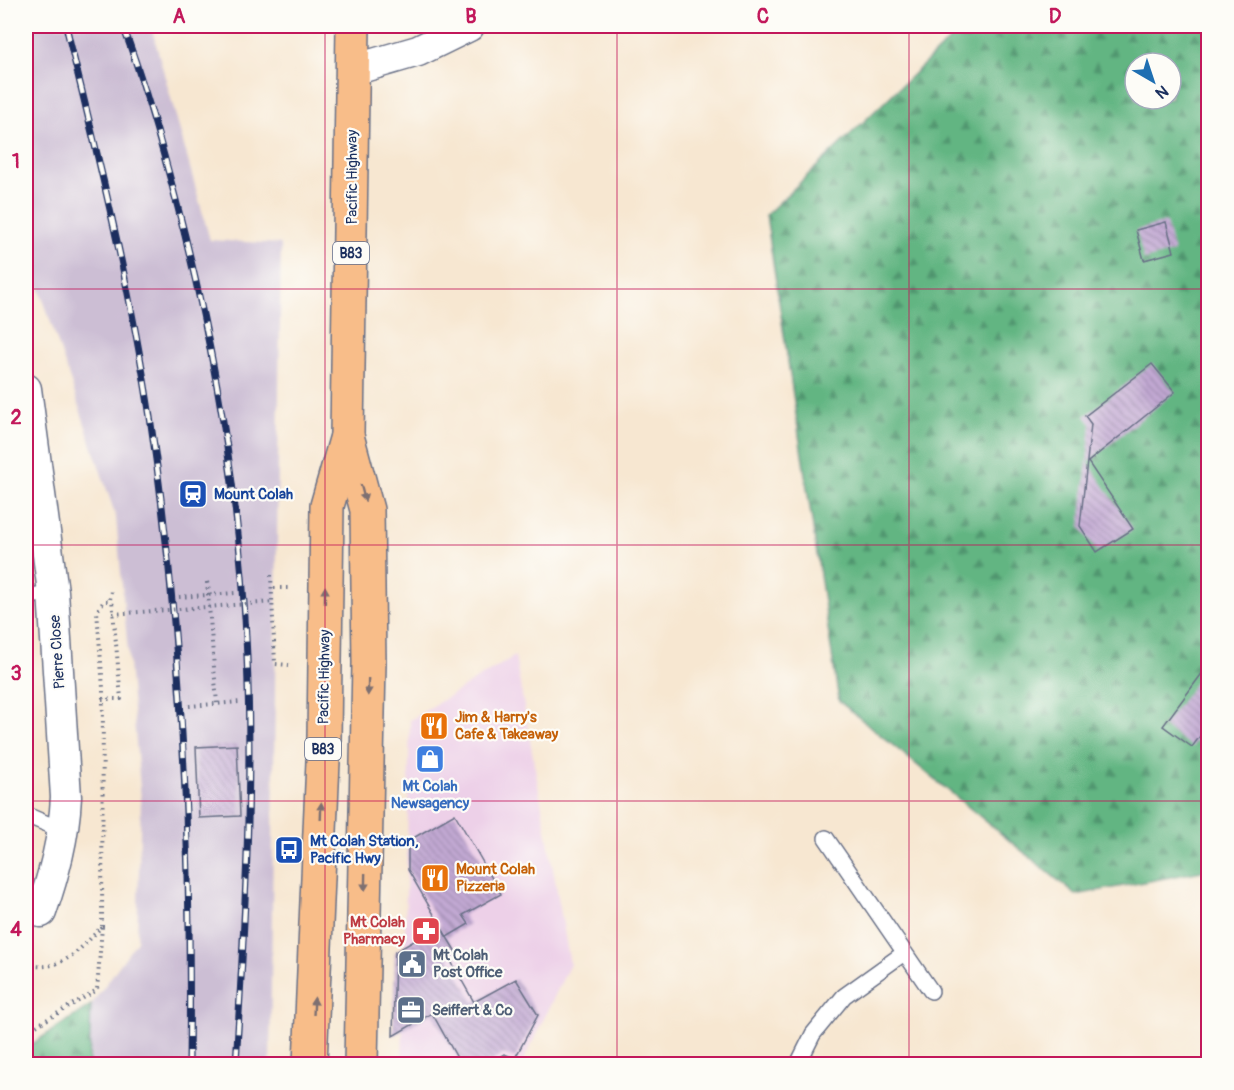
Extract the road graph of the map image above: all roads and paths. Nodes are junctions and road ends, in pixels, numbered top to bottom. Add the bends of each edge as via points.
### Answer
1 (353, 26) edge
2 (469, 26) edge
3 (353, 70) junction
4 (26, 389) edge
5 (347, 436) junction
6 (290, 588) dead end
7 (111, 590) dead end
8 (235, 593) dead end
9 (39, 594) edge
10 (210, 595) junction
11 (179, 597) dead end
12 (274, 602) junction
13 (209, 606) junction
14 (113, 614) junction
15 (289, 665) dead end
16 (102, 699) dead end
17 (240, 702) dead end
18 (217, 704) junction
19 (189, 706) dead end
20 (26, 815) edge
21 (64, 831) junction
22 (826, 838) dead end
23 (41, 912) dead end
24 (102, 926) dead end
25 (904, 953) junction
26 (931, 991) dead end
27 (26, 1032) edge
28 (310, 1065) edge
29 (361, 1065) edge
30 (798, 1065) edge

1 - 3 main road, Pacific Highway / B83
2 - 3 street via 418,51
3 - 5 main road, Pacific Highway / B83
4 - 9 street, Pierre Close
28 -> 5 main road, Pacific Highway / B83 via 323,749 327,506
5 -> 29 main road, Pacific Highway / B83 via 367,510 369,663
6 - 12 path via 274,589 271,575
7 - 14 path
8 - 10 path
9 - 21 street, Pierre Close via 66,797
10 - 11 path
10 - 13 path, bridge via 207,582
12 - 13 path, bridge
12 - 15 path via 275,664
13 - 14 path, bridge
13 - 18 path
14 - 16 path via 121,699
17 - 18 path
18 - 19 path
20 - 21 lane
21 - 23 street, Pierre Close
22 - 25 lane
24 - 27 path via 97,990
25 - 26 lane
25 - 30 lane via 844,996 813,1034

